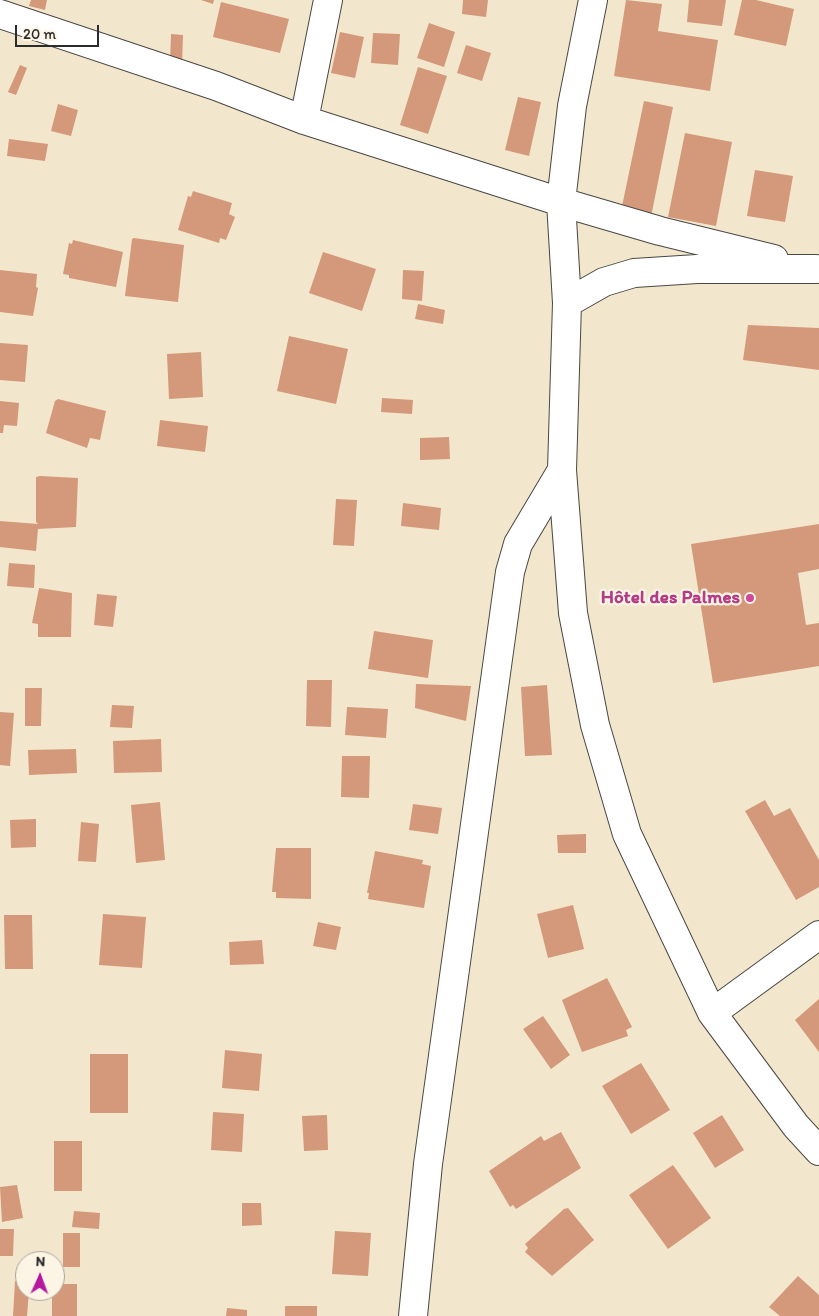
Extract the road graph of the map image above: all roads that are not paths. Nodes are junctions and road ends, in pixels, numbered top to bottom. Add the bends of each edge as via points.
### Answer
1 (328, 0) edge
2 (593, 0) edge
3 (12, 11) edge
4 (304, 120) junction
5 (561, 202) junction
6 (818, 269) edge
7 (567, 303) junction
8 (562, 470) junction
9 (819, 935) edge
10 (712, 1013) junction
11 (819, 1151) edge
12 (413, 1316) edge

1 - 4 street
2 - 5 street via 572,106
3 - 4 street
4 - 5 street
5 - 6 street
5 - 7 street
6 - 7 street via 697,269 634,273 604,282
7 - 8 street
8 - 10 street via 573,613 595,725 627,834
8 - 12 street via 518,544 510,572 428,1164
9 - 10 street
10 - 11 street via 796,1126

